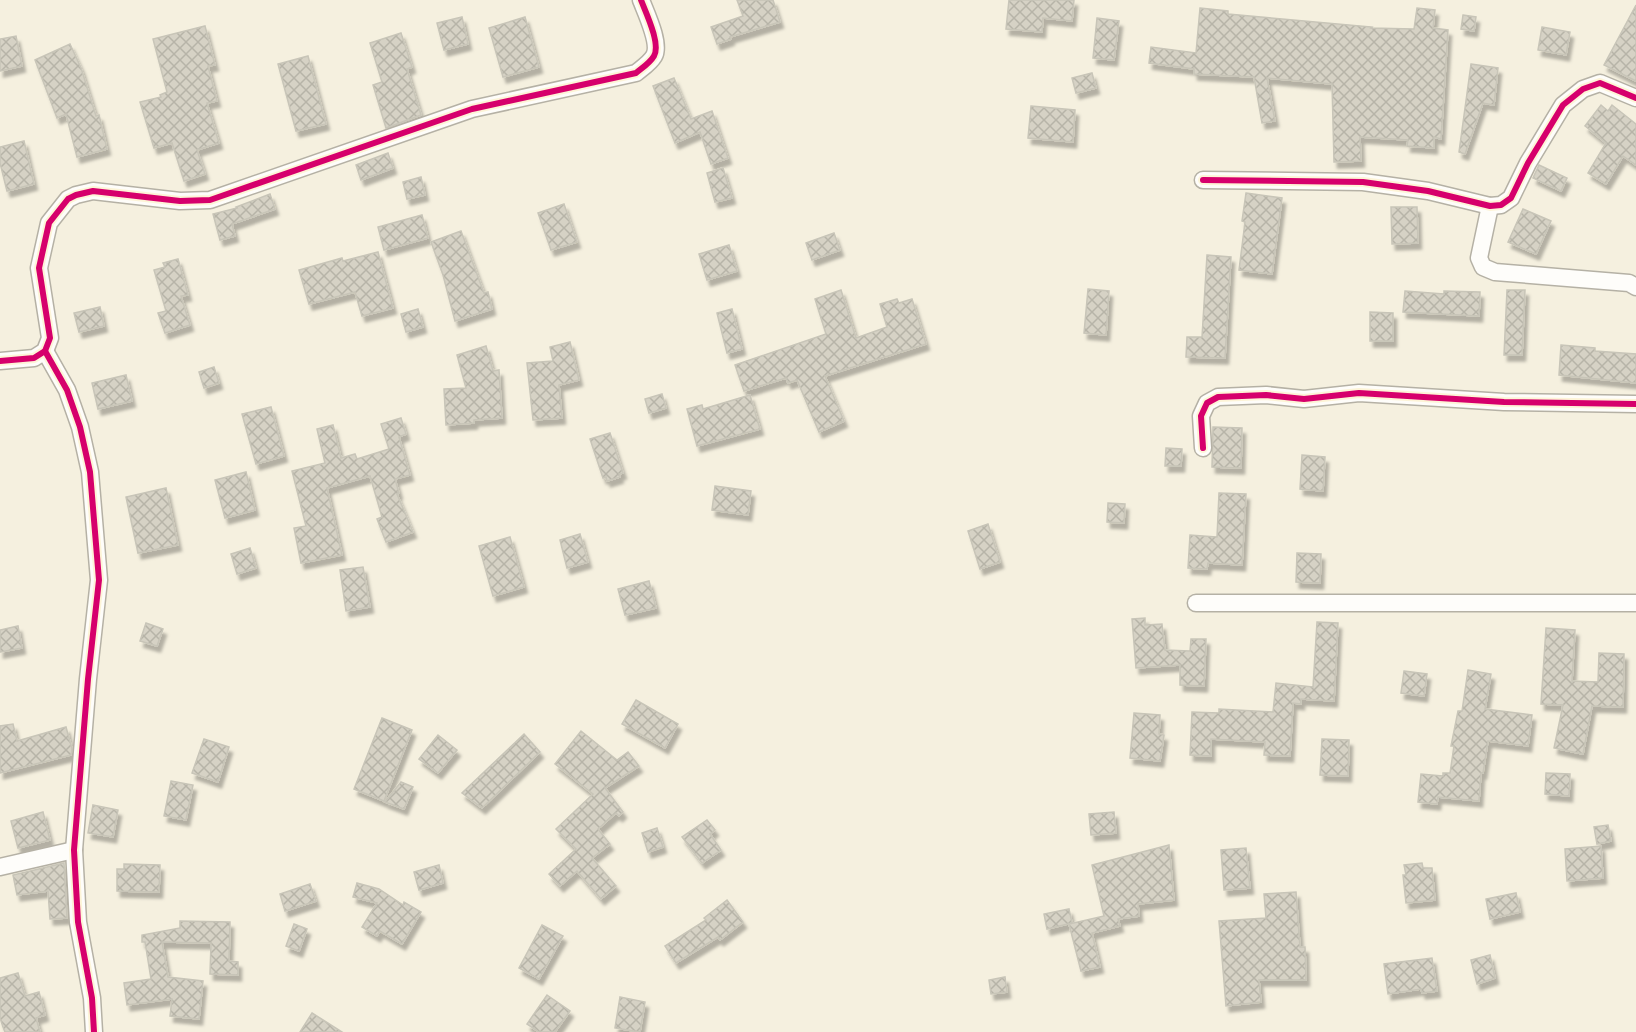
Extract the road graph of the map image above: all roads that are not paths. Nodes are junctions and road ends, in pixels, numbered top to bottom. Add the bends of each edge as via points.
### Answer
1 (641, 0) edge
2 (1636, 98) edge
3 (1203, 180) dead end
4 (1490, 206) junction
5 (1636, 287) edge
6 (45, 351) junction
7 (0, 361) edge
8 (1636, 404) edge
9 (1203, 447) dead end
10 (1196, 603) dead end
11 (1636, 603) edge
12 (74, 850) junction
13 (0, 867) edge
14 (94, 1032) edge

1 - 6 street via 656,50 636,73 472,110 210,200 180,201 93,191 68,199 49,223 39,268 50,338
2 - 4 street via 1600,83 1582,89 1563,105 1512,198 1500,206
3 - 4 street via 1363,182 1428,191
4 - 5 street via 1479,258 1484,267 1495,272
6 - 7 street via 34,358
6 - 12 street via 67,390 80,427 90,472 99,580
8 - 9 street via 1504,402 1359,393 1304,399 1266,395 1218,397 1207,403 1201,416
10 - 11 street
12 - 13 street
12 - 14 street via 78,922

